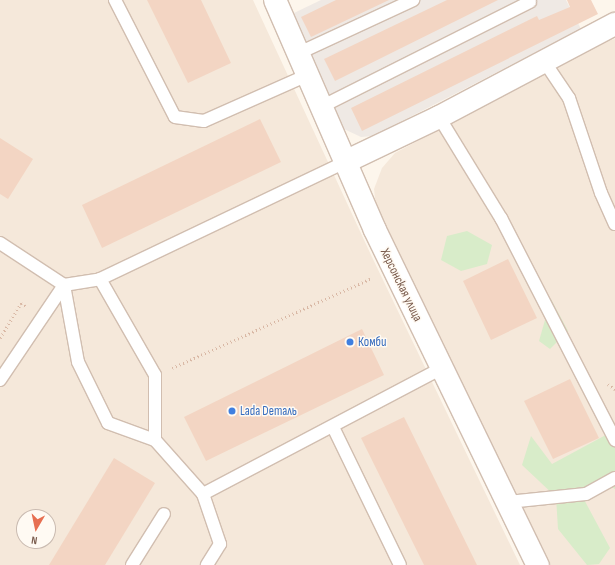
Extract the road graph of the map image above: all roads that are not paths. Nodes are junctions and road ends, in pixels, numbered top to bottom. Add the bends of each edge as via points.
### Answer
1 (115, 0) edge
2 (275, 0) edge
3 (413, 0) edge
4 (530, 2) dead end
5 (615, 24) edge
6 (299, 53) junction
7 (544, 61) junction
8 (308, 76) junction
9 (321, 107) junction
10 (439, 117) junction
11 (345, 162) junction
12 (615, 224) edge
13 (0, 243) edge
14 (100, 279) junction
15 (64, 284) junction
16 (442, 368) junction
17 (0, 380) edge
18 (332, 427) junction
19 (155, 440) junction
20 (615, 440) edge
21 (615, 478) edge
22 (203, 494) junction
23 (508, 502) junction
24 (164, 514) dead end
25 (132, 565) edge
26 (207, 565) edge
27 (400, 565) edge
28 (538, 565) edge

1 - 8 lane via 175,117 204,120
2 - 6 street, Херсонская улица
3 - 6 lane
4 - 9 lane
5 - 7 street
6 - 8 street, Херсонская улица
7 - 10 street
7 - 12 lane via 569,98 601,193
8 - 9 street, Херсонская улица
9 - 11 street, Херсонская улица
10 - 11 street
10 - 20 lane via 501,218
11 - 14 lane
11 - 16 street, Херсонская улица
13 - 15 lane
14 - 15 lane
14 - 19 lane via 155,375
15 - 17 lane
15 - 19 lane via 78,362 108,423
16 - 18 lane
16 - 23 street, Херсонская улица
18 - 22 lane
18 - 27 lane
19 - 22 lane
21 - 23 lane via 586,494
22 - 26 lane via 220,544
23 - 28 street, Херсонская улица
24 - 25 lane

